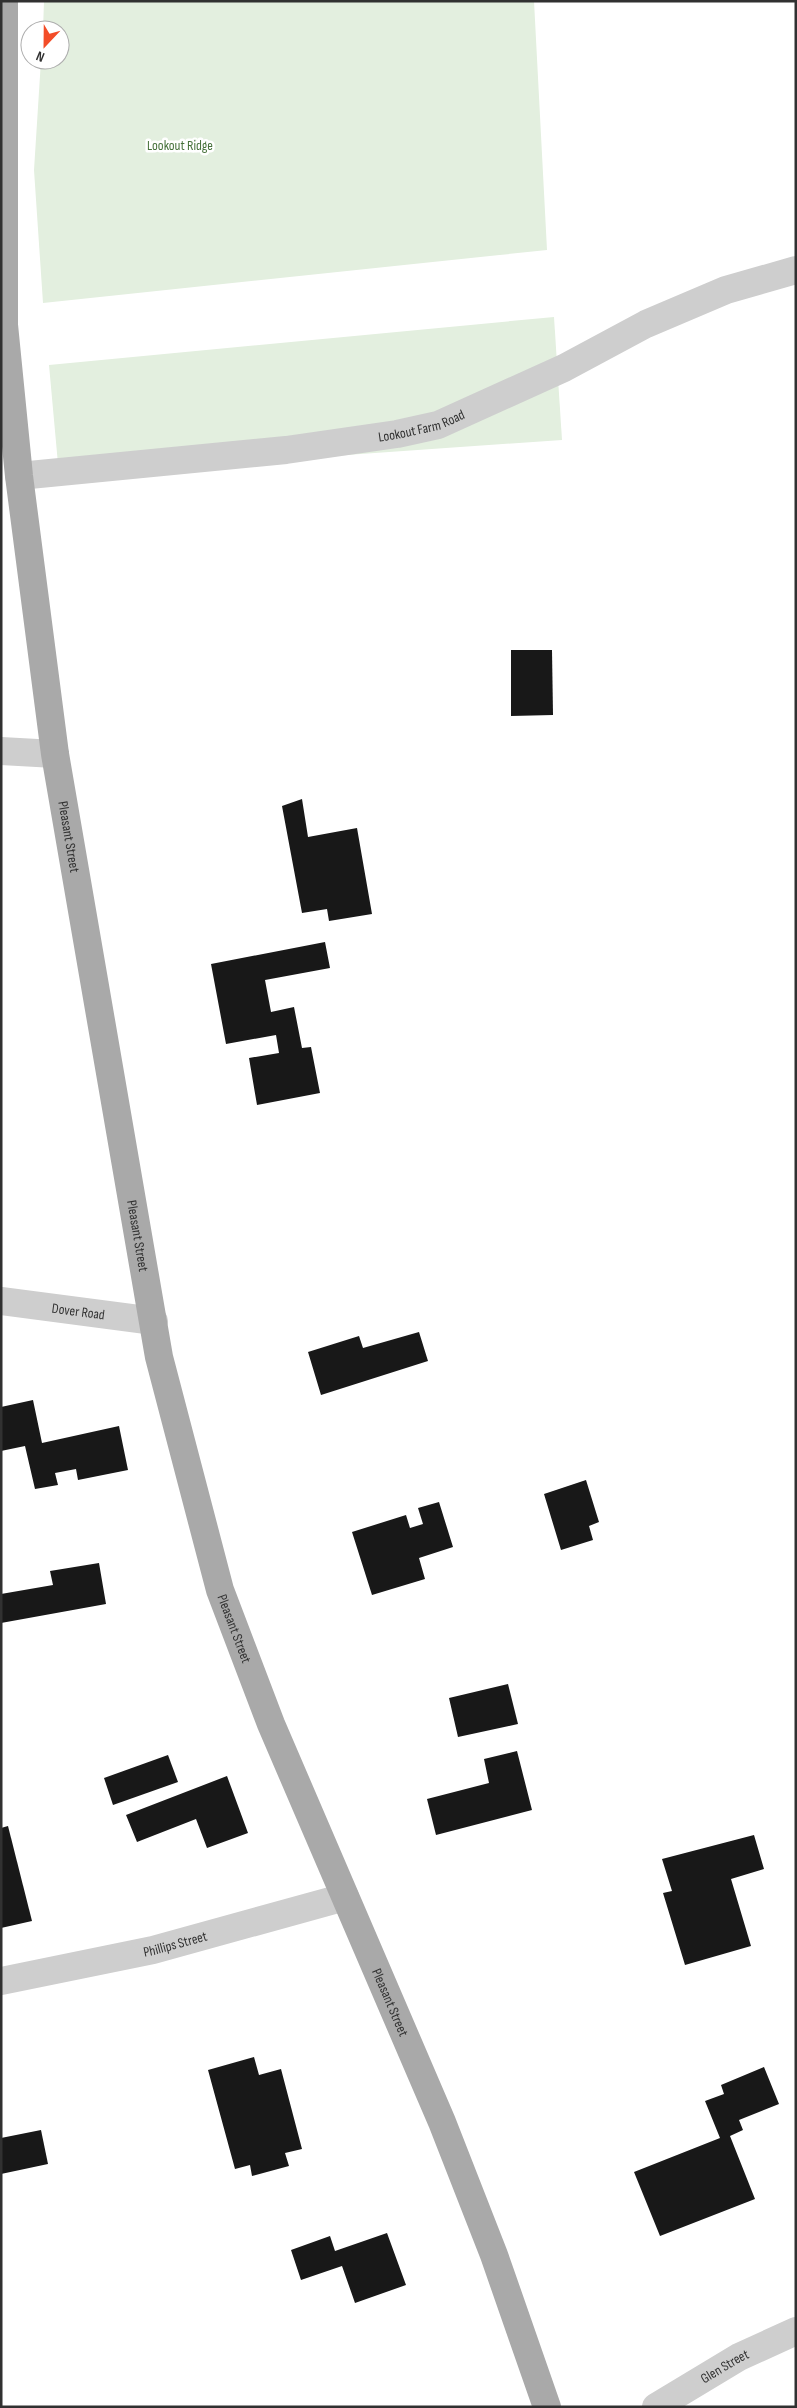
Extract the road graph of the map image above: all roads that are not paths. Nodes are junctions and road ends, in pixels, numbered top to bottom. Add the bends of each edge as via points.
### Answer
1 (4, 1) edge
2 (796, 270) edge
3 (19, 476) junction
4 (1, 751) edge
5 (55, 754) junction
6 (1, 1301) edge
7 (154, 1321) junction
8 (345, 1897) junction
9 (1, 1981) edge
10 (796, 2331) edge
11 (547, 2407) edge
12 (656, 2407) edge

1 - 3 main road, Pleasant Street via 4,325
2 - 3 street, Lookout Farm Road via 726,290 646,324 564,368 438,425 286,450
3 - 5 main road, Pleasant Street
4 - 5 street
5 - 7 main road, Pleasant Street
6 - 7 street, Dover Road
7 - 8 main road, Pleasant Street via 159,1356 220,1590 271,1724
8 - 9 street, Phillips Street via 153,1950
8 - 11 main road, Pleasant Street via 442,2122 494,2255
10 - 12 street, Glen Street via 740,2357

